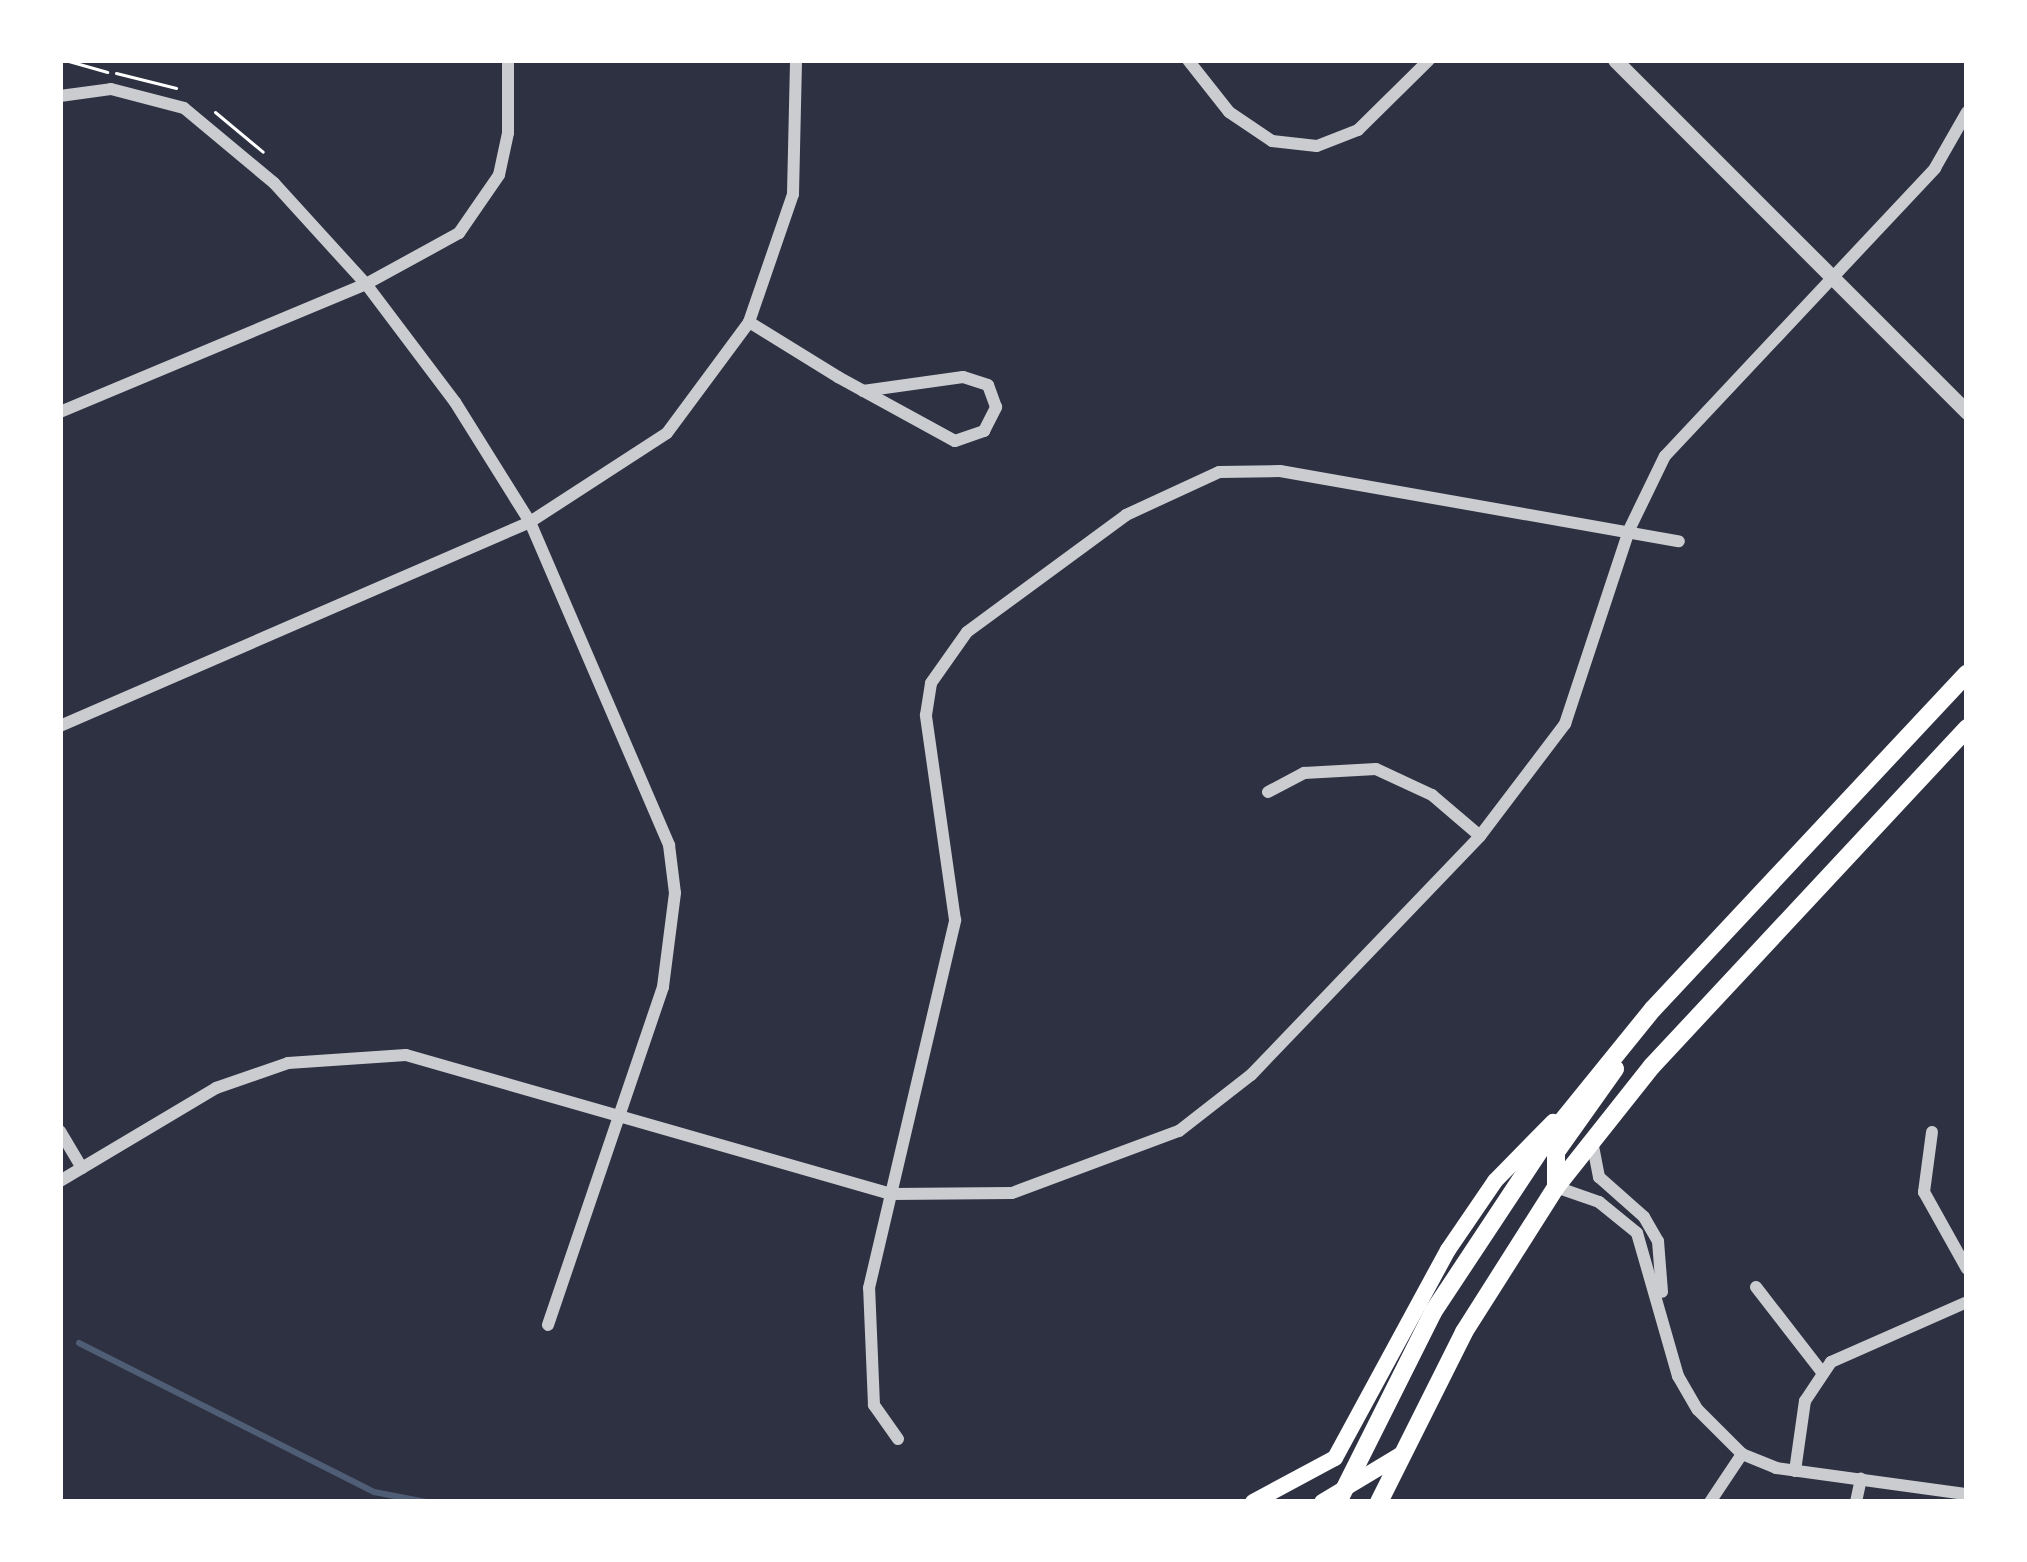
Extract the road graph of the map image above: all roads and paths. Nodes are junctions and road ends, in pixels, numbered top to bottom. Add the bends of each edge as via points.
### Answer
1 (508, 60) edge
2 (796, 60) edge
3 (1188, 60) edge
4 (1429, 60) edge
5 (1615, 60) edge
6 (60, 96) edge
7 (1967, 112) edge
8 (1831, 279) junction
9 (366, 284) junction
10 (749, 322) junction
11 (863, 391) junction
12 (60, 412) edge
13 (1967, 412) edge
14 (530, 522) junction
15 (1629, 530) junction
16 (1679, 541) dead end
17 (1967, 674) edge
18 (60, 726) edge
19 (1967, 728) edge
20 (1268, 792) dead end
21 (1480, 836) junction
22 (1653, 1009) junction
23 (1587, 1087) junction
24 (619, 1114) junction
25 (60, 1131) edge
26 (1932, 1132) dead end
27 (1592, 1141) junction
28 (82, 1168) junction
29 (60, 1181) edge
30 (1556, 1186) junction
31 (891, 1194) junction
32 (1967, 1269) edge
33 (1756, 1287) dead end
34 (1662, 1299) junction
35 (1967, 1302) edge
36 (548, 1325) dead end
37 (1822, 1372) junction
38 (898, 1438) dead end
39 (1402, 1454) junction
40 (1742, 1454) junction
41 (1795, 1472) junction
42 (1861, 1479) junction
43 (1967, 1495) edge
44 (1334, 1500) edge
45 (1253, 1502) edge
46 (1379, 1502) edge
47 (1710, 1502) edge
48 (1856, 1502) edge

1 - 9 street via 499,176 459,233
2 - 10 street via 793,194
3 - 4 street via 1229,112 1272,141 1317,146 1358,130
5 - 8 street
6 - 9 street via 111,89 184,108 274,183
7 - 8 street via 1935,169
8 - 13 street
8 - 15 street via 1665,456
9 - 12 street
9 - 14 street via 455,402
10 - 11 street
10 - 14 street via 668,433
11 - 11 street via 963,377 988,385 996,407 984,431 955,442
14 - 18 street
14 - 24 street via 671,860 663,988
15 - 16 street
15 - 21 street via 1565,724
15 - 31 street via 1280,471 1219,472 1126,515 967,632 932,683 926,715 955,920
17 - 22 main road
19 - 27 main road
20 - 21 street via 1304,773 1376,770 1432,795
21 - 31 street via 1251,1075 1179,1131 1012,1193
22 - 23 main road
22 - 30 main road via 1556,1152
23 - 44 main road via 1433,1312
23 - 45 main road via 1495,1180 1334,1458
24 - 28 street via 406,1054 288,1063 217,1088
24 - 31 street
24 - 36 street
25 - 28 street
26 - 32 street via 1924,1192
27 - 30 main road
27 - 34 street via 1599,1177 1644,1216 1658,1241
28 - 29 street
30 - 34 street via 1599,1202 1631,1226
30 - 39 main road via 1464,1332
31 - 38 street via 869,1288 866,1354 874,1405
33 - 37 street
34 - 40 street via 1687,1394
35 - 37 street via 1849,1351
37 - 41 street via 1805,1401
39 - 44 main road
39 - 46 main road
40 - 41 street
40 - 47 street
41 - 42 street
42 - 43 street
42 - 48 street

